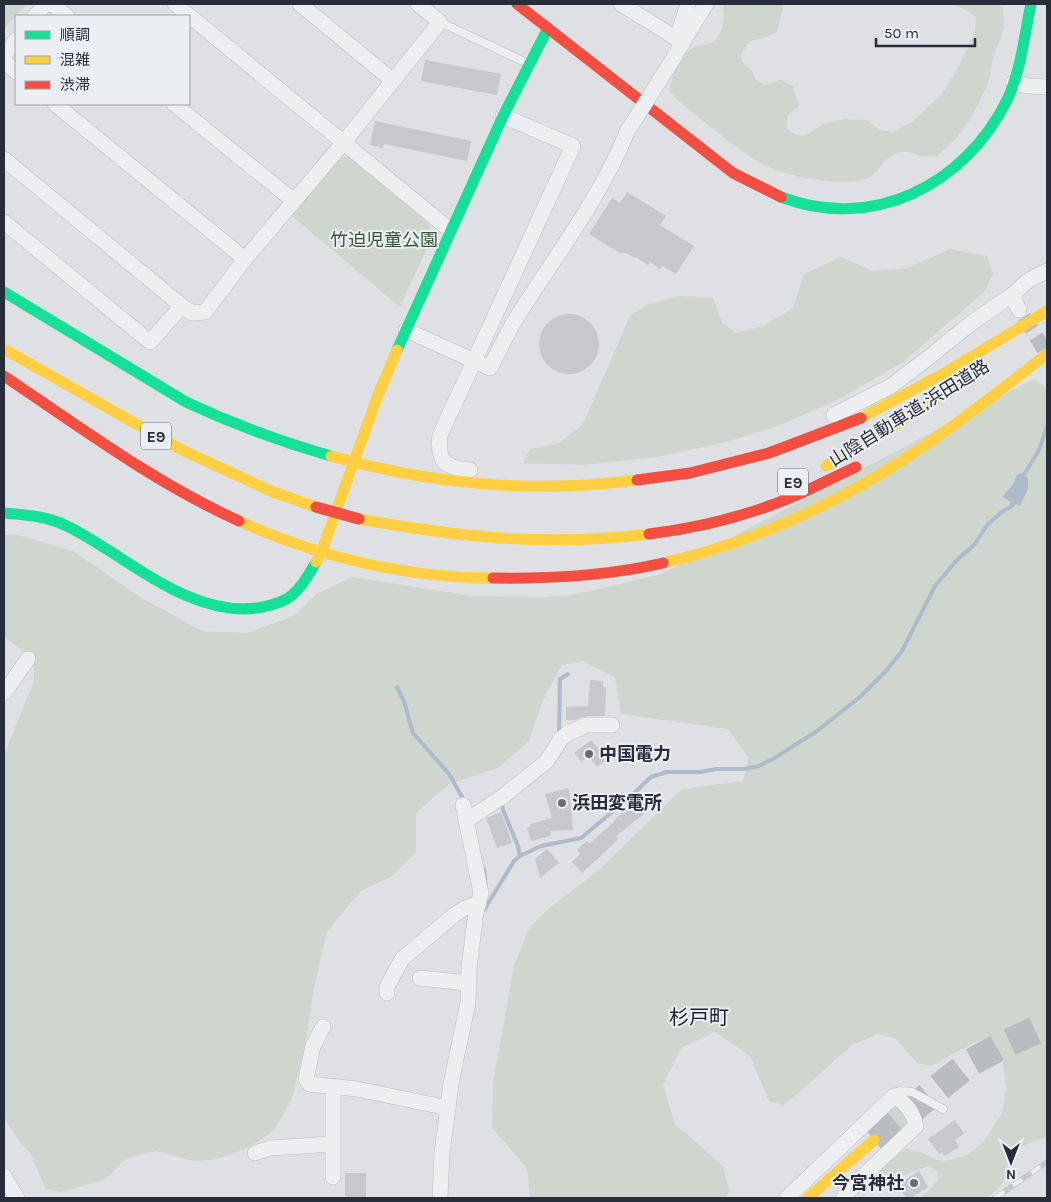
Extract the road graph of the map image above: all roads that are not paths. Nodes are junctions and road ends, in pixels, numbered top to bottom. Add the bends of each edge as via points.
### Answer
1 (46, 4) edge
2 (52, 4) edge
3 (175, 4) edge
4 (300, 4) edge
5 (418, 4) edge
6 (516, 4) edge
7 (621, 4) edge
8 (688, 4) edge
9 (706, 4) edge
10 (1031, 4) edge
11 (36, 15) edge
12 (66, 15) edge
13 (188, 15) edge
14 (190, 16) edge
15 (440, 22) junction
16 (548, 28) junction
17 (15, 41) edge
18 (678, 49) junction
19 (4, 55) edge
20 (4, 62) edge
21 (529, 64) junction
22 (15, 71) edge
23 (392, 80) junction
24 (1013, 83) junction
25 (1047, 87) edge
26 (57, 105) edge
27 (175, 105) edge
28 (503, 116) junction
29 (344, 142) junction
30 (4, 159) edge
31 (294, 202) junction
32 (4, 222) edge
33 (450, 230) junction
34 (245, 259) junction
35 (1047, 270) edge
36 (4, 292) edge
37 (1012, 295) junction
38 (182, 306) junction
39 (1019, 310) tunnel mouth
40 (1047, 310) edge
41 (406, 330) junction
42 (1047, 341) edge
43 (4, 349) edge
44 (1033, 350) dead end
45 (1047, 354) edge
46 (474, 362) junction
47 (972, 374) dead end
48 (4, 376) edge
49 (865, 462) dead end
50 (353, 463) junction
51 (813, 472) dead end
52 (722, 508) dead end
53 (4, 513) edge
54 (500, 539) junction
55 (321, 553) junction
56 (28, 659) dead end
57 (4, 693) edge
58 (612, 725) dead end
59 (463, 805) dead end
60 (467, 820) junction
61 (479, 903) junction
62 (420, 978) dead end
63 (468, 983) junction
64 (387, 993) dead end
65 (323, 1027) dead end
66 (333, 1087) junction
67 (894, 1096) junction
68 (448, 1108) junction
69 (943, 1109) dead end
70 (874, 1140) tunnel mouth
71 (332, 1144) junction
72 (255, 1153) dead end
73 (4, 1176) edge
74 (333, 1176) dead end
75 (17, 1198) edge
76 (440, 1198) edge
77 (787, 1198) edge
78 (808, 1198) edge
79 (843, 1198) edge

1 - 11 street
2 - 12 street
3 - 13 street
4 - 23 street
5 - 15 street
6 - 16 main road
7 - 18 street
8 - 18 street via 679,32
9 - 18 street
10 - 24 main road
14 - 29 street
15 - 21 lane
15 - 23 street
16 - 21 main road
16 - 24 main road via 733,174 795,202 824,207 858,208 886,203 935,183 969,157 989,130
17 - 19 street
18 - 46 street, bridge via 627,132 602,186 516,318 490,368
20 - 22 street
21 - 28 main road
23 - 29 street
24 - 25 street
26 - 34 street
27 - 31 street
28 - 33 main road
28 - 46 street via 573,146
29 - 31 street
29 - 33 street
30 - 38 street
31 - 34 street
32 - 38 street via 150,342
33 - 41 main road
34 - 38 street via 205,312 192,313
35 - 37 street
36 - 50 main road via 149,382 215,416 282,442
37 - 39 street
37 - 46 street via 891,386 841,412 777,438 710,458 646,469 580,475 526,474 447,466 439,451 440,435
40 - 50 main road via 929,381 846,424 761,456 716,468 622,484 527,486 436,479
41 - 46 street
41 - 50 main road
42 - 44 main road
43 - 54 main road, 山陰自動車道;浜田道路 / E9, bridge via 182,450 273,492 359,519
45 - 55 main road via 945,433 861,485 766,530 684,558 640,569 590,576 493,579 397,570
47 - 51 main road, 山陰自動車道;浜田道路 / E9 via 889,429
48 - 55 main road via 180,491 262,532
49 - 54 main road, 山陰自動車道;浜田道路 / E9 via 788,498 681,530 587,541
50 - 55 main road
52 - 54 main road, 山陰自動車道;浜田道路 / E9 via 616,532
53 - 55 main road via 39,516 66,525 178,591 220,607 252,609 272,605 291,596 306,579
56 - 57 street
58 - 60 street via 587,725 568,733 560,739 547,762
59 - 60 street
60 - 61 street via 479,876
61 - 63 street
61 - 64 street via 454,915 402,959 386,987
62 - 63 street
63 - 68 street via 468,1003
65 - 66 street via 313,1046 306,1079 309,1084
66 - 68 street
66 - 71 street
67 - 69 lane via 899,1091 912,1092
67 - 77 street
67 - 79 street via 914,1117 916,1126
68 - 76 street
70 - 78 main road
71 - 72 street via 270,1148
71 - 74 street
73 - 75 street

